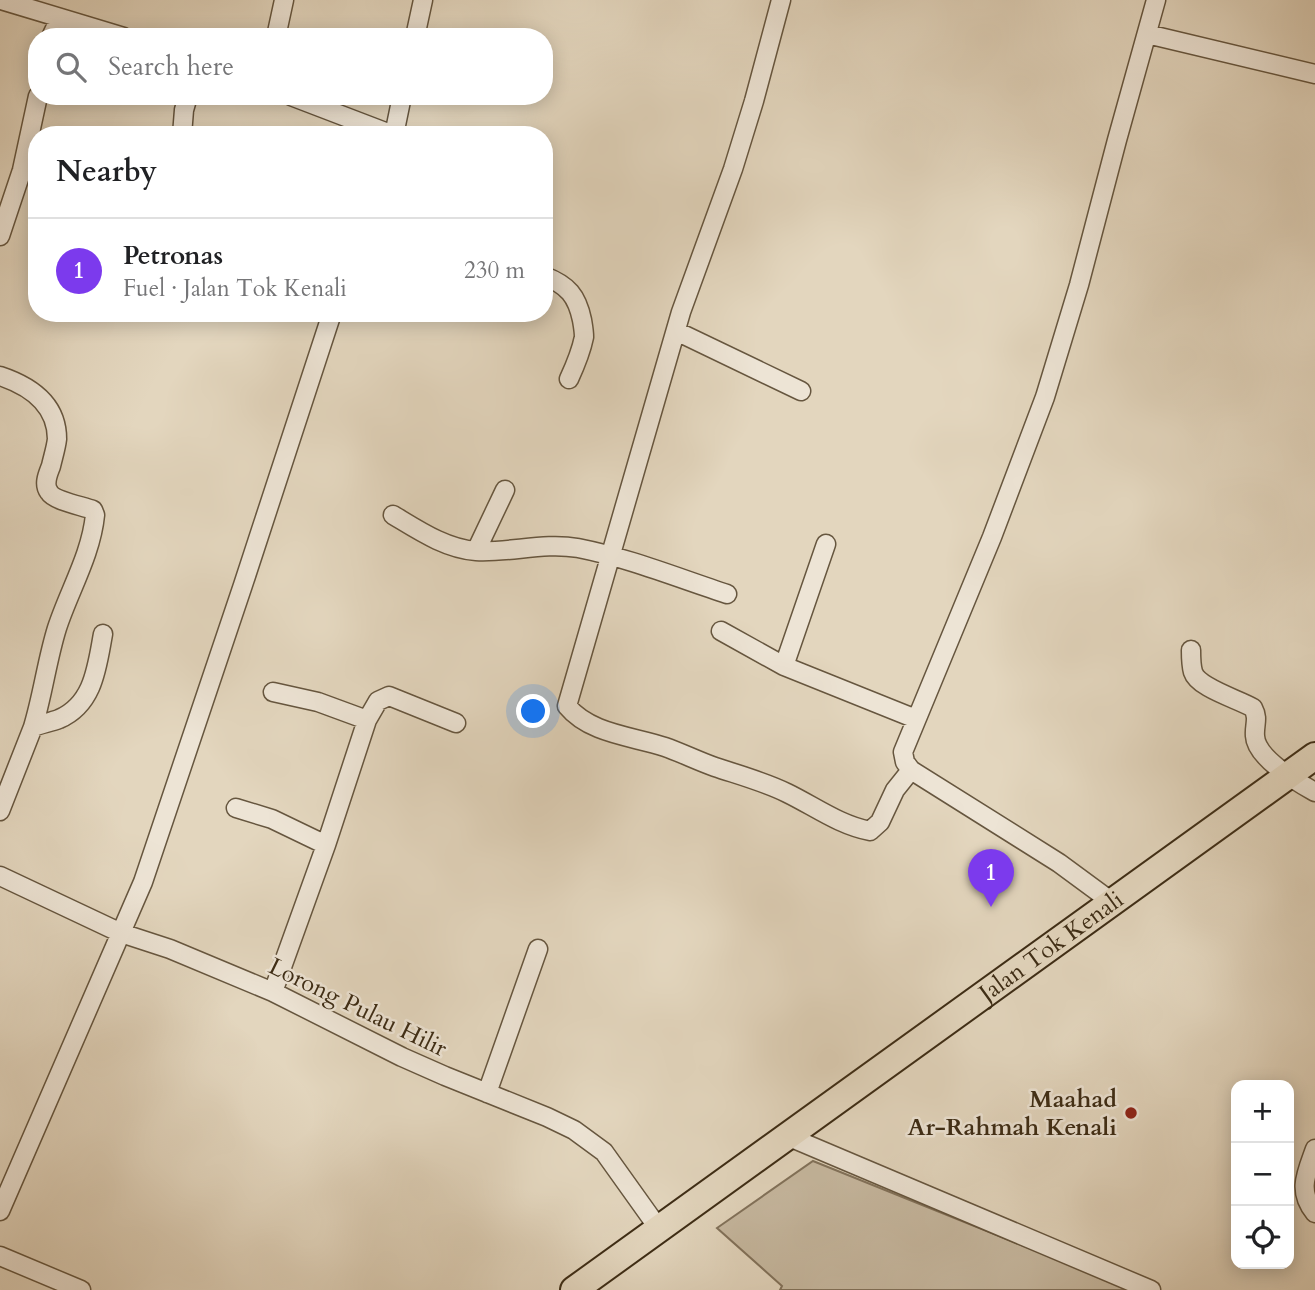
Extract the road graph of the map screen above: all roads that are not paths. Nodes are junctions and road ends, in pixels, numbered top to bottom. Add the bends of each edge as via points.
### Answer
1 (1, 0) edge
2 (284, 0) edge
3 (423, 0) edge
4 (780, 0) edge
5 (1156, 0) edge
6 (60, 18) junction
7 (55, 28) edge
8 (94, 28) edge
9 (278, 28) edge
10 (417, 28) edge
11 (1147, 34) junction
12 (1315, 74) edge
13 (36, 105) edge
14 (185, 105) edge
15 (315, 105) edge
16 (400, 105) edge
17 (32, 126) edge
18 (183, 126) edge
19 (369, 126) edge
20 (395, 126) edge
21 (28, 142) edge
22 (0, 236) edge
23 (553, 280) edge
24 (329, 322) edge
25 (676, 331) junction
26 (0, 376) edge
27 (569, 379) dead end
28 (801, 391) dead end
29 (505, 490) dead end
30 (393, 515) dead end
31 (826, 544) dead end
32 (476, 551) junction
33 (611, 556) junction
34 (727, 594) dead end
35 (721, 631) dead end
36 (103, 634) dead end
37 (1191, 650) dead end
38 (784, 666) junction
39 (273, 692) dead end
40 (916, 719) junction
41 (367, 720) junction
42 (456, 723) dead end
43 (33, 727) junction
44 (1315, 756) edge
45 (911, 770) junction
46 (1287, 776) junction
47 (1315, 792) edge
48 (236, 808) dead end
49 (0, 811) edge
50 (326, 845) junction
51 (0, 876) edge
52 (1112, 902) junction
53 (121, 933) junction
54 (538, 949) dead end
55 (273, 992) junction
56 (487, 1093) junction
57 (787, 1136) junction
58 (1315, 1149) edge
59 (0, 1211) edge
60 (1315, 1213) edge
61 (659, 1229) junction
62 (1, 1258) edge
63 (81, 1290) edge
64 (574, 1290) edge
65 (1151, 1290) edge

1 - 6 street
2 - 9 street
3 - 10 street
4 - 25 street via 733,169
5 - 11 street
6 - 7 street
6 - 8 street
11 - 12 street
11 - 40 street via 1045,397
13 - 17 street
14 - 18 street
15 - 19 street
16 - 20 street
21 - 22 street
23 - 27 street via 574,295 584,334
24 - 53 street via 143,882
25 - 28 street
25 - 33 street
26 - 43 street via 23,384 40,397 55,424 57,441 46,480 49,493 93,510 95,515 58,626
29 - 32 street
30 - 32 street via 436,539
31 - 38 street
32 - 33 street via 562,546
33 - 34 street
33 - 45 street via 567,706 575,716 609,733 665,747 784,791 840,822 870,831
35 - 38 street
36 - 43 street via 86,698 60,719
37 - 46 street via 1196,678 1254,708 1258,748
38 - 40 street
39 - 41 street
40 - 45 street via 903,752
41 - 42 street via 377,701 389,696
41 - 50 street
43 - 49 street
44 - 46 main road, Jalan Tok Kenali
45 - 52 street via 1059,863
46 - 47 street
46 - 52 main road, Jalan Tok Kenali
48 - 50 street via 272,819
50 - 55 street
51 - 53 street, Lorong Pulau Hilir
52 - 57 main road, Jalan Tok Kenali
53 - 55 street, Lorong Pulau Hilir
53 - 59 street
54 - 56 street
55 - 56 street, Lorong Pulau Hilir via 402,1057
56 - 61 street, Lorong Pulau Hilir via 575,1130 596,1146
57 - 61 main road, Jalan Tok Kenali
57 - 65 street
58 - 60 street via 1304,1195
61 - 64 main road, Jalan Tok Kenali
62 - 63 street

